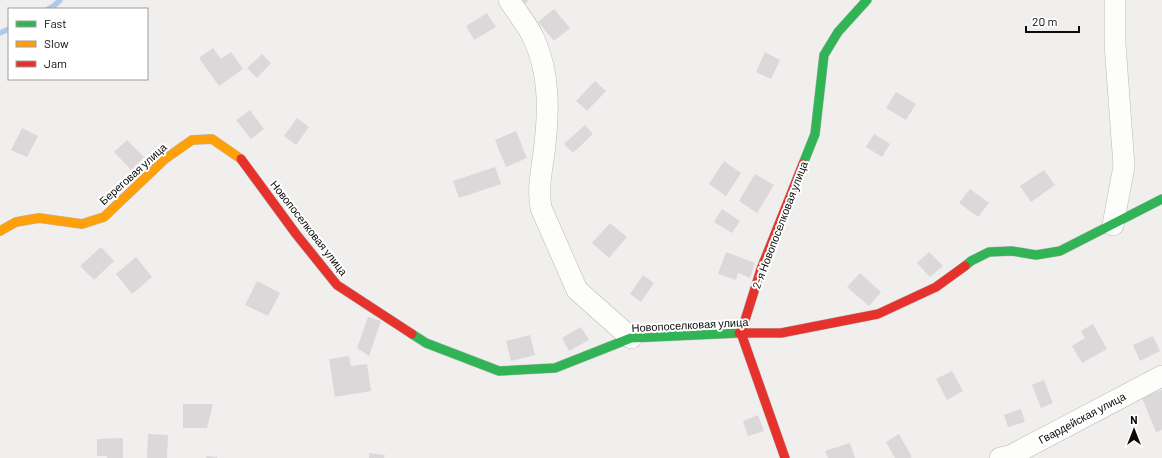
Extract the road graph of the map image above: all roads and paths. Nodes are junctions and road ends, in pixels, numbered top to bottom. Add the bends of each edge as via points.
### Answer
1 (509, 0) edge
2 (867, 0) edge
3 (1115, 0) edge
4 (212, 139) joint
5 (1162, 199) edge
6 (1113, 225) junction
7 (0, 231) edge
8 (741, 333) junction
9 (631, 338) junction
10 (1162, 376) edge
11 (1007, 457) edge
12 (785, 458) edge

1 - 9 street via 534,38 546,74 548,89 545,144 538,194 541,208 577,290
2 - 8 street, 2-я Новопоселковая улица via 838,32 824,54 815,134 761,269
3 - 6 street via 1115,44 1124,166
4 - 7 street, Береговая улица via 192,140 165,159 104,217 82,224 39,218 16,222
4 - 9 street, Новопоселковая улица via 242,160 336,285 426,343 499,371 555,368
5 - 6 street, Новопоселковая улица
6 - 8 street, Новопоселковая улица via 1060,251 1036,255 1012,251 989,252 971,261 936,287 878,314 781,333
8 - 9 street, Новопоселковая улица
8 - 12 street
10 - 11 street, Гвардейская улица

